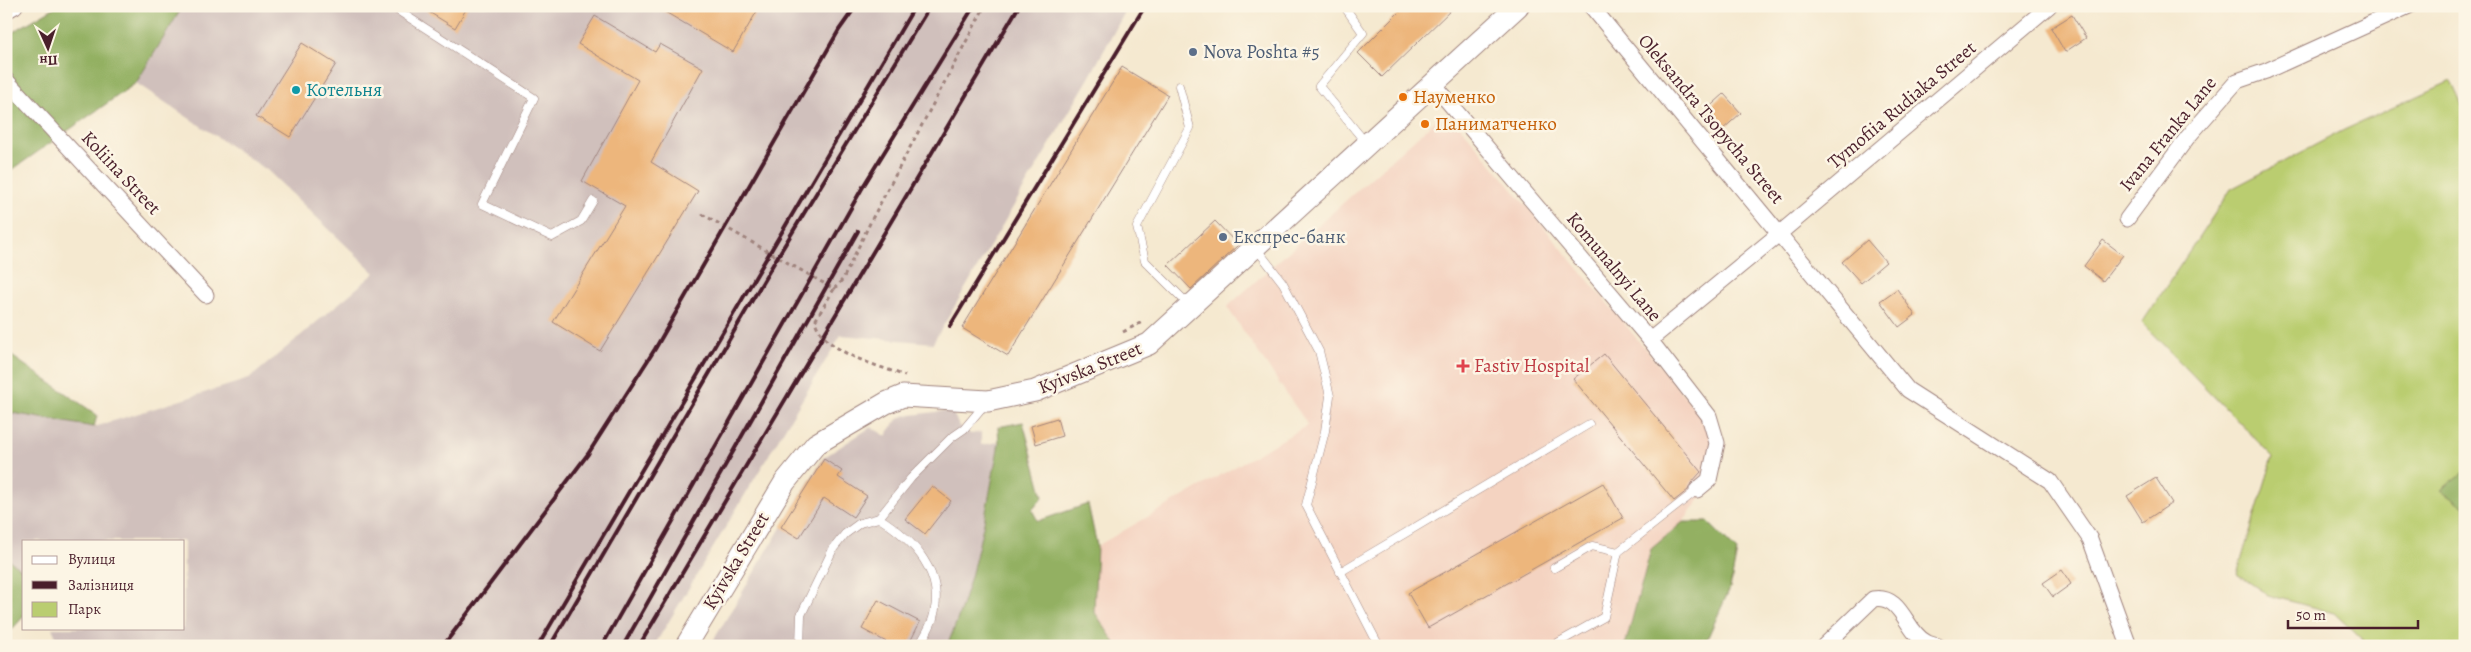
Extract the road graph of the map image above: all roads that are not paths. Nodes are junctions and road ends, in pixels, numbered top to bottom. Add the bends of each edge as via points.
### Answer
1 (14, 6) edge
2 (391, 6) edge
3 (1344, 6) edge
4 (1518, 6) edge
5 (1591, 6) edge
6 (2049, 6) edge
7 (2409, 6) edge
8 (6, 12) edge
9 (6, 80) edge
10 (1433, 84) junction
11 (1179, 86) dead end
12 (1367, 144) junction
13 (593, 201) dead end
14 (2127, 219) dead end
15 (1780, 233) junction
16 (1255, 247) junction
17 (206, 295) dead end
18 (1191, 306) junction
19 (1650, 340) junction
20 (988, 401) junction
21 (1589, 424) dead end
22 (1697, 490) joint
23 (879, 518) junction
24 (1618, 552) junction
25 (1554, 568) dead end
26 (1340, 572) junction
27 (686, 646) edge
28 (800, 646) edge
29 (919, 646) edge
30 (1380, 646) edge
31 (1552, 646) edge
32 (1824, 646) edge
33 (1938, 646) edge
34 (2129, 646) edge

1 - 8 street
2 - 13 lane via 534,98 482,204 552,237 582,221
3 - 12 lane via 1363,33 1320,86
4 - 10 main road, Kyivska Street
5 - 15 street, Oleksandra Tsopycha Street
6 - 15 street, Tymofiia Rudiaka Street
7 - 14 street, Ivana Franka Lane via 2237,81 2187,138
9 - 17 street, Koliina Street
10 - 12 main road, Kyivska Street
10 - 19 street, Komunalnyi Lane
11 - 18 lane via 1190,128 1137,227 1145,261
12 - 16 main road, Kyivska Street
15 - 19 street, Tymofiia Rudiaka Street
15 - 34 street, Oleksandra Tsopycha Street via 1908,390 2050,481 2090,539
16 - 18 main road, Kyivska Street
16 - 26 lane via 1283,283 1319,351 1330,396 1325,431 1306,506
18 - 20 main road, Kyivska Street via 1149,344 1035,391
19 - 22 street, Komunalnyi Lane via 1709,416 1717,444 1709,480
20 - 23 lane via 964,429 910,478
20 - 27 main road, Kyivska Street via 903,396 816,444 785,482
21 - 26 lane
22 - 24 lane
23 - 28 lane via 860,523 833,549 801,615
23 - 29 lane via 899,530 924,557 931,572 935,606
24 - 25 lane via 1592,546
24 - 31 lane via 1604,617
26 - 30 lane
32 - 33 street via 1873,598 1882,597 1892,601 1925,642

